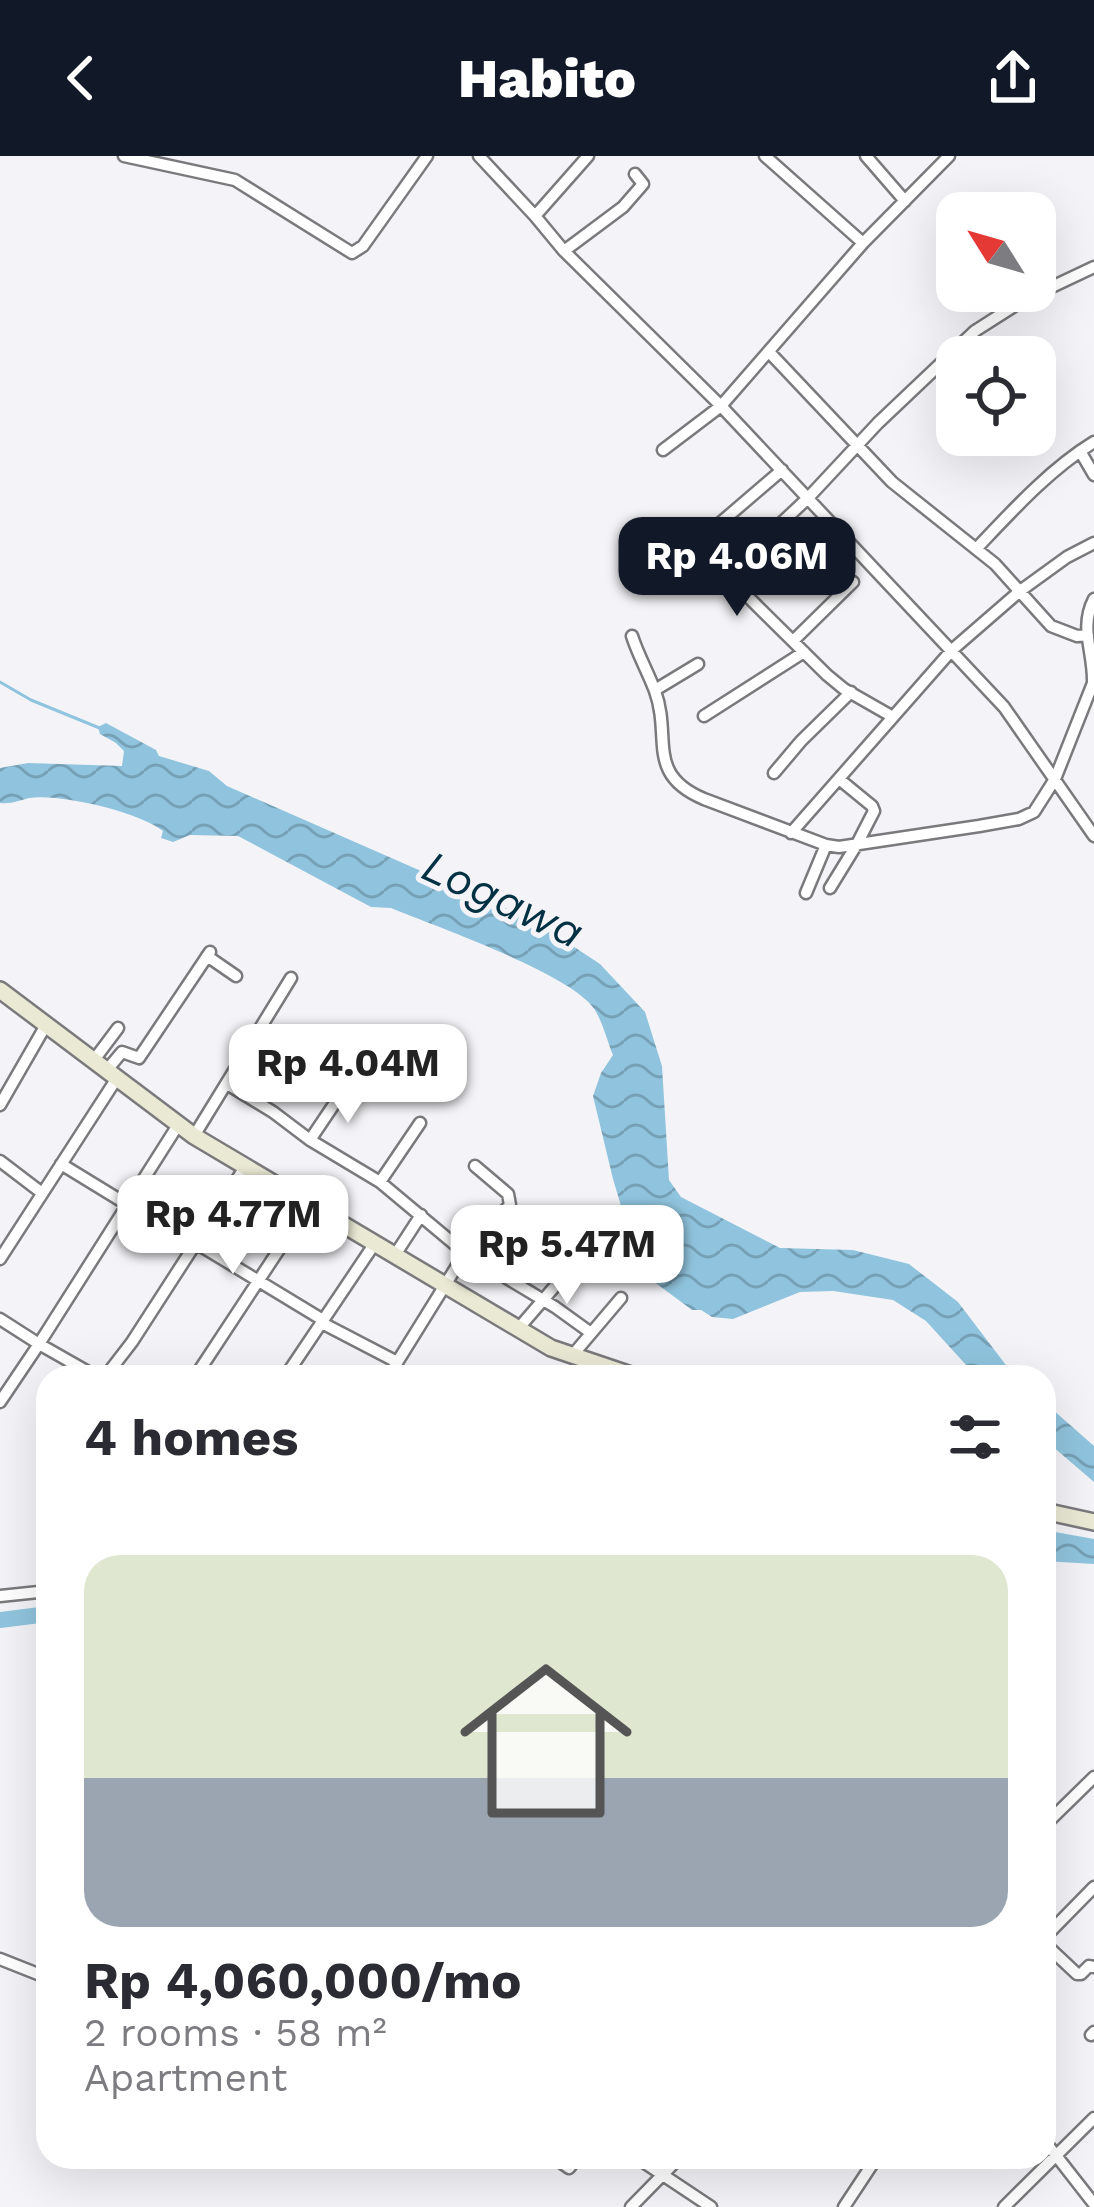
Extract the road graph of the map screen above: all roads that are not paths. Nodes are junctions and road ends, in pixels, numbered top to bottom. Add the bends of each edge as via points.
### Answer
1 (124, 156) edge
2 (427, 156) edge
3 (479, 156) edge
4 (588, 156) edge
5 (765, 156) edge
6 (866, 156) edge
7 (948, 156) edge
8 (635, 174) dead end
9 (904, 201) junction
10 (536, 216) junction
11 (863, 243) junction
12 (564, 251) junction
13 (1094, 267) edge
14 (1056, 286) edge
15 (1000, 312) edge
16 (770, 353) junction
17 (721, 406) junction
18 (1094, 442) edge
19 (855, 446) junction
20 (663, 449) dead end
21 (1080, 451) junction
22 (782, 470) junction
23 (1094, 472) edge
24 (808, 498) junction
25 (718, 524) dead end
26 (843, 536) junction
27 (1094, 543) edge
28 (976, 548) junction
29 (818, 567) dead end
30 (853, 582) dead end
31 (1020, 591) junction
32 (1094, 598) edge
33 (632, 636) dead end
34 (1083, 636) junction
35 (793, 641) junction
36 (952, 650) junction
37 (804, 652) junction
38 (698, 664) dead end
39 (659, 688) junction
40 (851, 692) junction
41 (704, 716) dead end
42 (893, 717) junction
43 (774, 773) dead end
44 (1052, 774) junction
45 (839, 779) junction
46 (793, 830) junction
47 (1094, 836) edge
48 (859, 841) junction
49 (826, 845) junction
50 (830, 887) dead end
51 (806, 893) dead end
52 (236, 976) dead end
53 (291, 978) dead end
54 (0, 990) edge
55 (46, 1025) junction
56 (118, 1028) dead end
57 (106, 1069) junction
58 (227, 1084) junction
59 (347, 1085) dead end
60 (0, 1106) edge
61 (420, 1123) dead end
62 (178, 1125) junction
63 (194, 1136) junction
64 (310, 1140) junction
65 (0, 1161) edge
66 (61, 1164) junction
67 (475, 1166) dead end
68 (244, 1167) junction
69 (380, 1182) junction
70 (42, 1193) junction
71 (129, 1204) junction
72 (309, 1204) junction
73 (421, 1215) junction
74 (196, 1243) junction
75 (375, 1243) junction
76 (523, 1246) dead end
77 (465, 1253) junction
78 (394, 1255) junction
79 (581, 1256) dead end
80 (0, 1258) edge
81 (503, 1276) junction
82 (258, 1281) junction
83 (444, 1283) junction
84 (622, 1298) dead end
85 (542, 1300) junction
86 (0, 1319) edge
87 (322, 1322) junction
88 (518, 1329) junction
89 (591, 1333) junction
90 (39, 1344) junction
91 (571, 1357) junction
92 (397, 1362) junction
93 (78, 1365) edge
94 (112, 1365) edge
95 (204, 1365) edge
96 (293, 1365) edge
97 (395, 1365) edge
98 (597, 1365) edge
99 (0, 1402) edge
100 (1056, 1514) edge
101 (1094, 1522) edge
102 (36, 1593) edge
103 (0, 1596) edge
104 (1094, 1777) edge
105 (1056, 1814) edge
106 (1094, 1887) edge
107 (1056, 1927) edge
108 (1056, 1952) edge
109 (0, 1959) edge
110 (1094, 1967) edge
111 (36, 1973) edge
112 (1094, 2118) edge
113 (1056, 2155) joint
114 (653, 2169) edge
115 (667, 2169) edge
116 (869, 2169) edge
117 (1042, 2169) edge
118 (661, 2175) junction
119 (1094, 2204) edge
120 (631, 2207) edge
121 (711, 2207) edge
122 (844, 2207) edge
123 (1004, 2207) edge

1 - 2 street via 235,180 352,253
3 - 10 street
4 - 10 street
5 - 11 street
6 - 9 street
7 - 9 street
8 - 12 street via 644,184 623,207
9 - 11 street
10 - 12 street
11 - 16 street
12 - 17 street
13 - 14 street
15 - 19 street
16 - 17 street
16 - 19 street
17 - 20 street
17 - 22 street
18 - 21 street
19 - 24 street
19 - 28 street
21 - 23 street
21 - 28 street
22 - 24 street
22 - 25 street
24 - 26 street
24 - 35 street via 728,576
26 - 29 street
26 - 36 street
27 - 31 street
28 - 31 street
30 - 35 street
31 - 34 street via 1051,626
31 - 36 street
32 - 34 street
33 - 39 street
34 - 44 street via 1093,683
35 - 37 street
36 - 42 street
36 - 44 street
37 - 40 street
37 - 41 street
38 - 39 street
39 - 46 street via 672,777 690,793
40 - 42 street
40 - 43 street
42 - 45 street
44 - 47 street
44 - 48 street via 1037,809 1019,819
45 - 46 street
45 - 48 street via 873,808
46 - 49 street
48 - 49 street
48 - 50 street
49 - 51 street
52 - 57 street via 209,954 139,1058 122,1052
53 - 58 street
54 - 55 main road
55 - 57 main road
55 - 60 street
56 - 57 street
57 - 62 main road
57 - 66 street
58 - 63 street
58 - 64 street
59 - 64 street
61 - 69 street
62 - 63 main road
62 - 71 street
63 - 68 main road
64 - 69 street
65 - 70 street
66 - 70 street
66 - 71 street
67 - 77 street via 510,1204
68 - 72 main road
68 - 74 street
69 - 73 street
70 - 80 street
71 - 74 street
71 - 90 street
72 - 75 main road
72 - 82 street
73 - 77 street
73 - 78 street
74 - 82 street
74 - 94 street
75 - 78 main road
75 - 87 street
76 - 81 street
77 - 81 street
77 - 83 street
78 - 83 main road
79 - 85 street
81 - 85 street
82 - 87 street
82 - 95 street
83 - 88 main road
83 - 92 street
84 - 89 street
85 - 88 street
85 - 89 street
86 - 90 street
87 - 92 street
87 - 96 street
88 - 91 main road
89 - 91 street
90 - 93 street
90 - 99 street
91 - 98 main road
92 - 97 street
100 - 101 main road
102 - 103 street
104 - 105 street
106 - 107 street
108 - 110 street via 1077,1974
109 - 111 street
112 - 113 street
113 - 119 street
114 - 118 street
115 - 118 street
116 - 122 street
117 - 123 street
118 - 120 street
118 - 121 street

